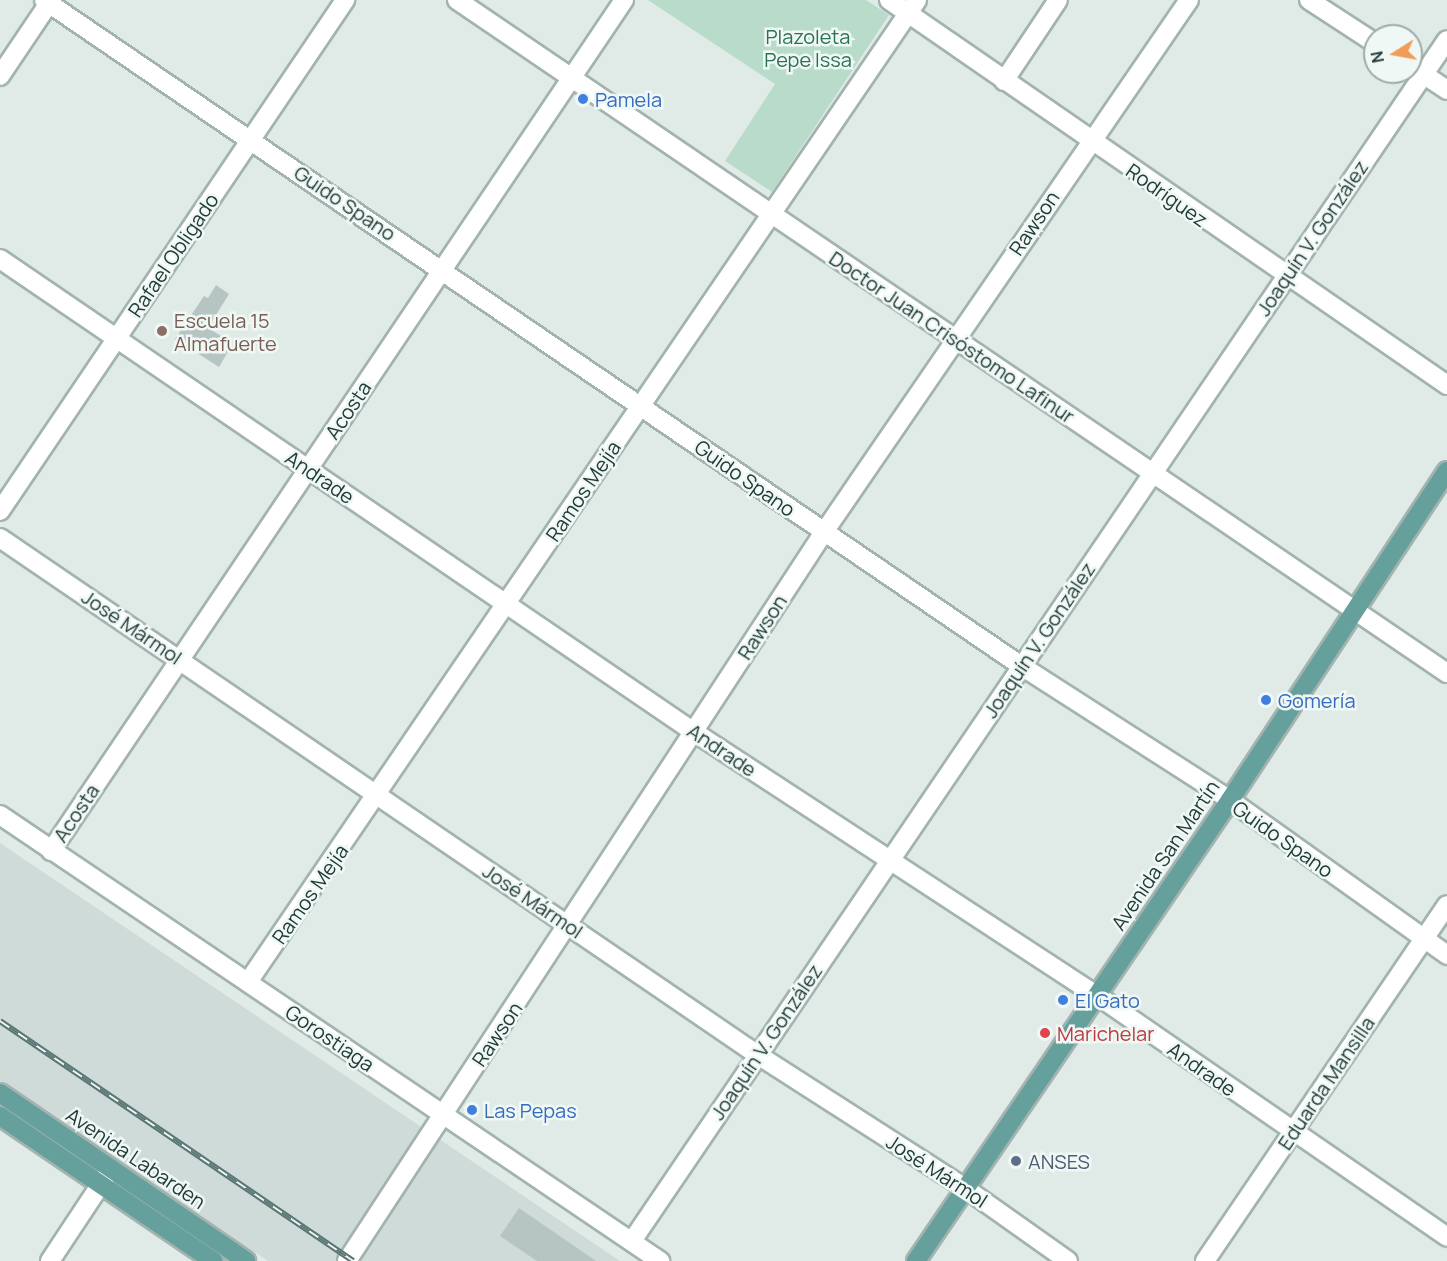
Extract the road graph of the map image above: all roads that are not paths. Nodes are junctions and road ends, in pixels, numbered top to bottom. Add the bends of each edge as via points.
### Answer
1 (345, 0) edge
2 (457, 0) edge
3 (624, 0) edge
4 (889, 0) edge
5 (1058, 0) edge
6 (1189, 0) edge
7 (1309, 0) edge
8 (48, 1) edge
9 (912, 6) edge
10 (1363, 35) edge
11 (1447, 40) edge
12 (1423, 64) edge
13 (1423, 74) edge
14 (0, 76) edge
15 (572, 78) junction
16 (1004, 81) junction
17 (1408, 84) edge
18 (1447, 90) edge
19 (251, 140) junction
20 (1089, 141) junction
21 (770, 214) junction
22 (0, 259) edge
23 (443, 269) junction
24 (1286, 277) junction
25 (118, 336) junction
26 (955, 339) junction
27 (1447, 385) edge
28 (641, 406) junction
29 (308, 469) junction
30 (1447, 471) edge
31 (1150, 472) junction
32 (0, 511) edge
33 (824, 532) junction
34 (0, 537) edge
35 (507, 603) junction
36 (1356, 611) junction
37 (180, 659) junction
38 (1023, 667) junction
39 (1447, 673) edge
40 (694, 732) junction
41 (379, 795) junction
42 (1230, 800) junction
43 (0, 815) edge
44 (51, 851) junction
45 (890, 861) junction
46 (1447, 905) edge
47 (569, 926) junction
48 (1424, 939) junction
49 (1447, 955) edge
50 (248, 982) junction
51 (1098, 996) junction
52 (758, 1055) junction
53 (0, 1092) edge
54 (443, 1115) junction
55 (0, 1116) edge
56 (1292, 1132) junction
57 (111, 1169) junction
58 (101, 1185) junction
59 (965, 1188) junction
60 (1447, 1237) edge
61 (632, 1241) junction
62 (50, 1261) edge
63 (213, 1261) edge
64 (246, 1261) edge
65 (347, 1261) edge
66 (660, 1261) edge
67 (916, 1261) edge
68 (1068, 1261) edge
69 (1205, 1261) edge

1 - 19 street, Rafael Obligado
2 - 15 street, Doctor Juan Crisóstomo Lafinur
3 - 15 street, Acosta
4 - 9 street, Rodríguez
5 - 16 street
6 - 20 street, Rawson
7 - 10 street
8 - 14 street
8 - 19 street, Guido Spano
9 - 16 street, Rodríguez
9 - 21 street, Ramos Mejía
11 - 12 street, Joaquín V. González
13 - 18 street
15 - 21 street, Doctor Juan Crisóstomo Lafinur
15 - 23 street, Acosta
16 - 20 street, Rodríguez
17 - 24 street, Joaquín V. González
19 - 23 street, Guido Spano
19 - 25 street, Rafael Obligado
20 - 24 street, Rodríguez
20 - 26 street, Rawson
21 - 26 street, Doctor Juan Crisóstomo Lafinur
21 - 28 street, Ramos Mejía
22 - 25 street, Andrade
23 - 28 street, Guido Spano
23 - 29 street, Acosta
24 - 27 street, Rodríguez
24 - 31 street, Joaquín V. González
25 - 29 street, Andrade
25 - 32 street, Rafael Obligado
26 - 31 street, Doctor Juan Crisóstomo Lafinur
26 - 33 street, Rawson
28 - 33 street, Guido Spano
28 - 35 street, Ramos Mejía
29 - 35 street, Andrade
29 - 37 street, Acosta
30 - 36 main road, Avenida San Martín
31 - 36 street, Doctor Juan Crisóstomo Lafinur
31 - 38 street, Joaquín V. González
33 - 38 street, Guido Spano
33 - 40 street, Rawson
34 - 37 street, José Mármol
35 - 40 street, Andrade
35 - 41 street, Ramos Mejía
36 - 39 street, Doctor Juan Crisóstomo Lafinur
36 - 42 main road, Avenida San Martín
37 - 41 street, José Mármol
37 - 44 street, Acosta
38 - 42 street, Guido Spano
38 - 45 street, Joaquín V. González
40 - 45 street, Andrade
40 - 47 street, Rawson
41 - 47 street, José Mármol
41 - 50 street, Ramos Mejía
42 - 48 street, Guido Spano
42 - 51 main road, Avenida San Martín
43 - 44 street, Gorostiaga
44 - 50 street, Gorostiaga
45 - 51 street, Andrade
45 - 52 street, Joaquín V. González
46 - 48 street, Eduarda Mansilla
47 - 52 street, José Mármol
47 - 54 street, Rawson
48 - 49 street, Guido Spano
48 - 56 street, Eduarda Mansilla
50 - 54 street, Gorostiaga
51 - 56 street, Andrade
51 - 59 main road, Avenida San Martín
52 - 59 street, José Mármol
52 - 61 street, Joaquín V. González
53 - 57 main road, Avenida Labarden
54 - 61 street, Gorostiaga
54 - 65 street, Rawson
55 - 58 main road
56 - 60 street, Andrade
56 - 69 street, Eduarda Mansilla
57 - 58 street
57 - 64 main road, Avenida Labarden
58 - 62 street
58 - 63 main road
59 - 67 main road, Avenida San Martín
59 - 68 street, José Mármol
61 - 66 street, Gorostiaga

